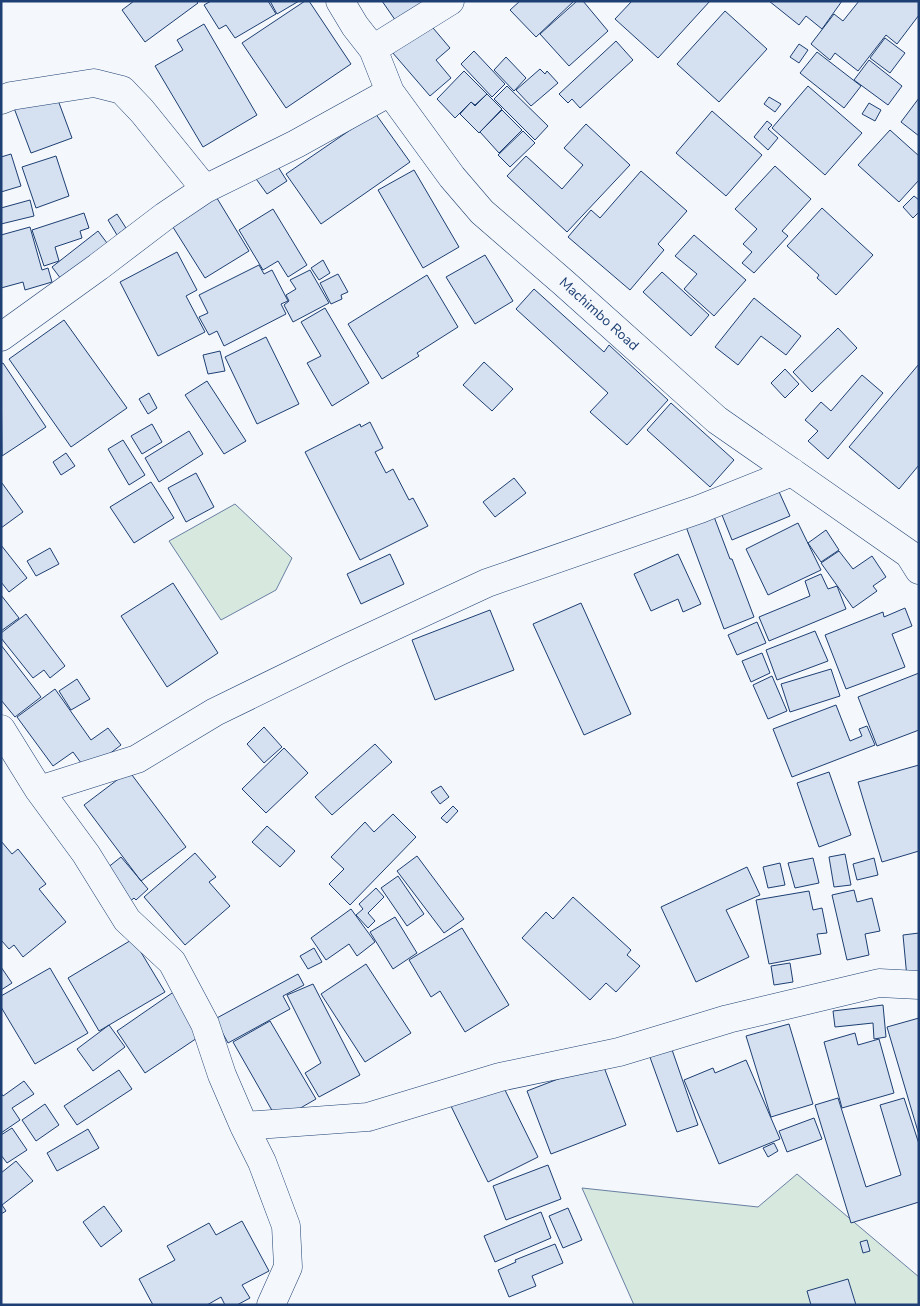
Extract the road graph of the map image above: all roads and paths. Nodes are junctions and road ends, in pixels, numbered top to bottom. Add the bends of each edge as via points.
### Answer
1 (340, 1) edge
2 (450, 1) edge
3 (373, 50) junction
4 (390, 92) junction
5 (1, 100) edge
6 (206, 189) junction
7 (1, 337) edge
8 (792, 472) junction
9 (915, 555) edge
10 (1, 729) edge
11 (40, 790) junction
12 (919, 985) edge
13 (244, 1126) junction
14 (270, 1305) edge

1 - 3 street, Machimbo Road
2 - 3 street
3 - 4 street, Machimbo Road
4 - 6 street
4 - 8 street, Machimbo Road via 452,178 482,212 717,420
5 - 6 street via 94,83 122,90
6 - 7 street
8 - 9 street, Machimbo Road
8 - 11 street via 487,583 215,712 137,759
10 - 11 street
11 - 13 street via 86,854 127,920 172,962 205,1024
12 - 13 street via 879,983 728,1018 619,1052 500,1076 368,1117
13 - 14 street via 262,1162 286,1226 288,1267

